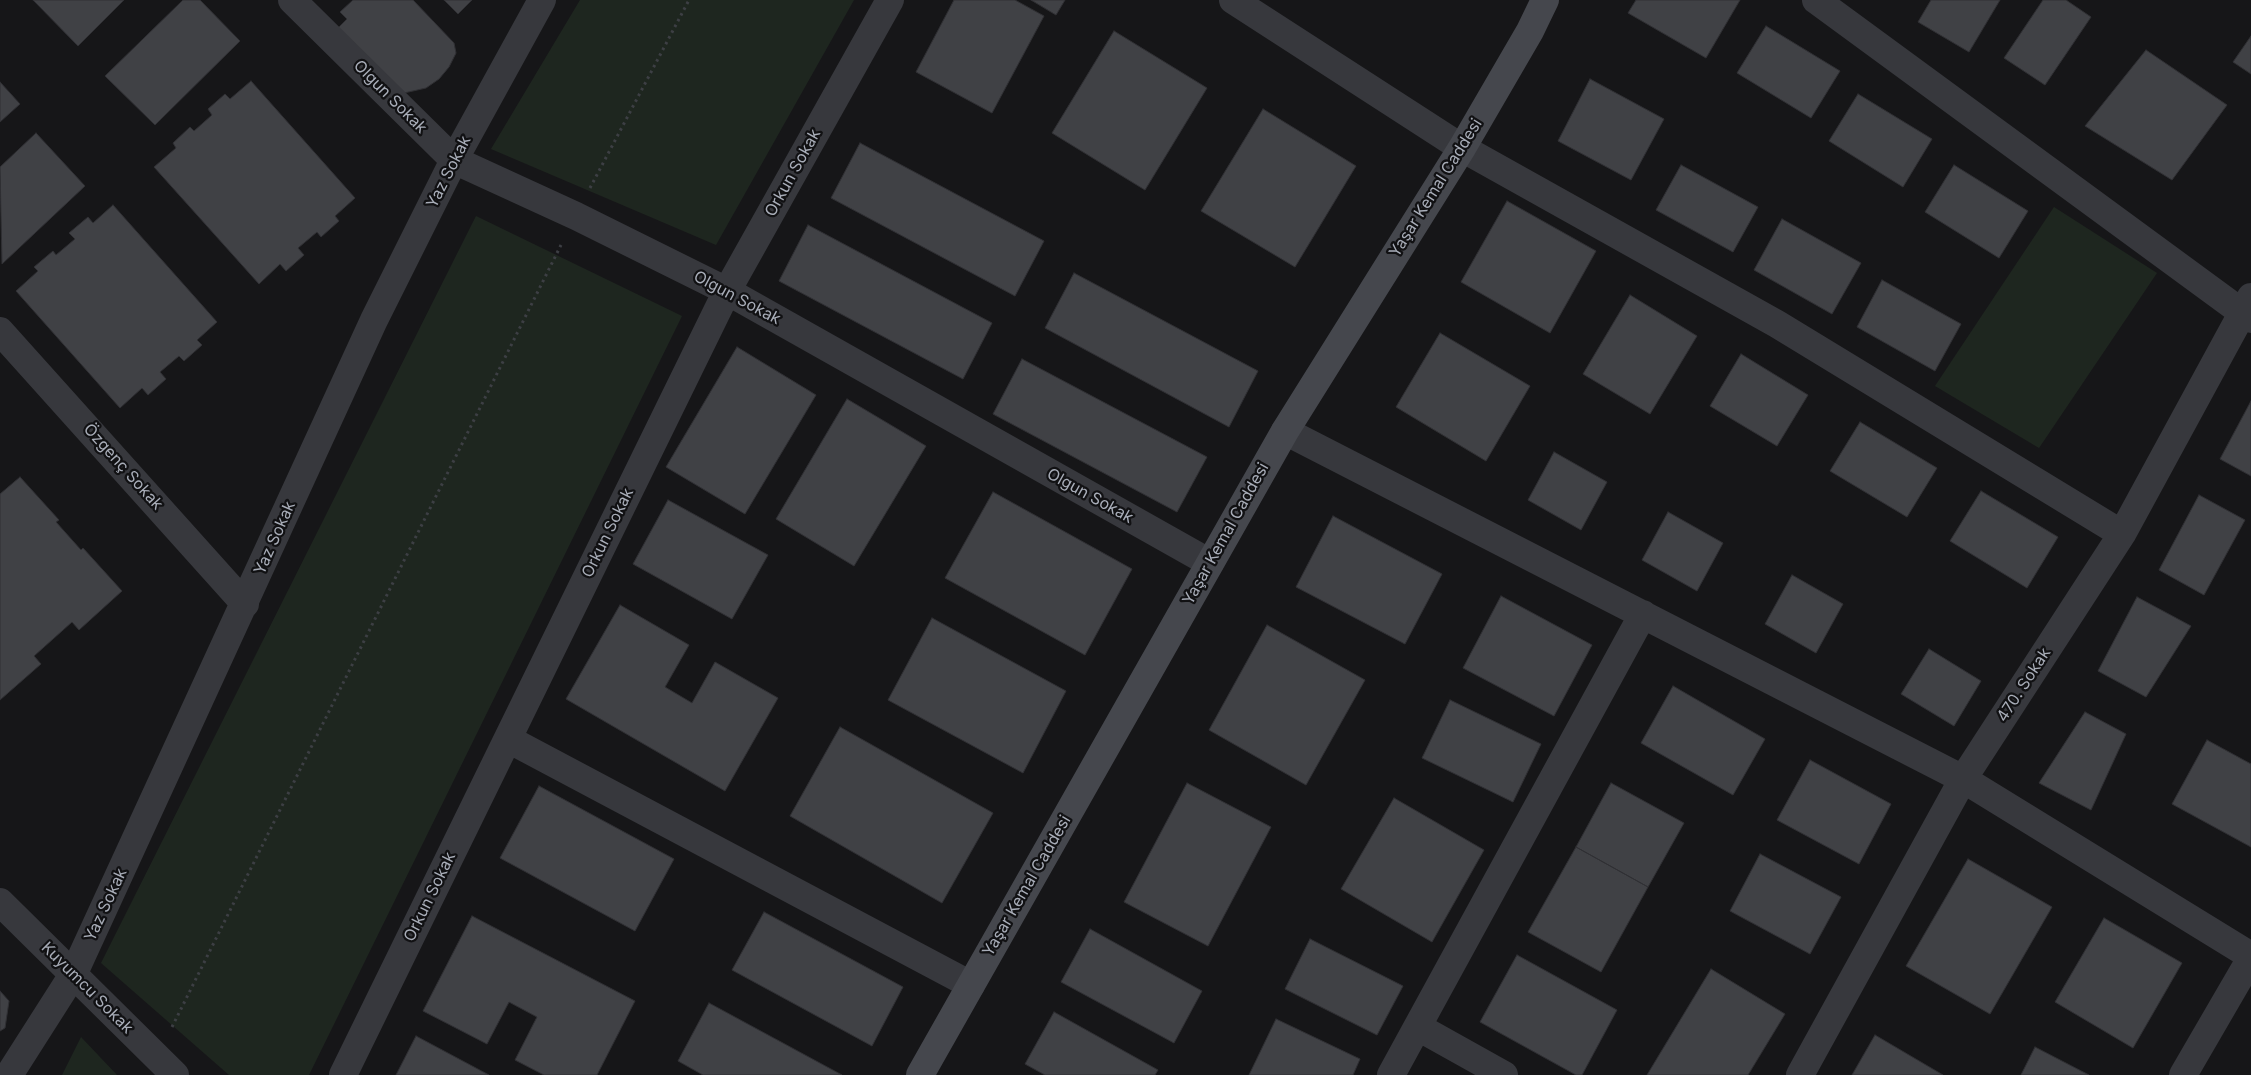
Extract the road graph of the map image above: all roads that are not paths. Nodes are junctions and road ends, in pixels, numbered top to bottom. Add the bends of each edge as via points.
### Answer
1 (292, 0) edge
2 (542, 0) edge
3 (890, 0) edge
4 (1233, 0) edge
5 (1545, 0) edge
6 (1816, 0) edge
7 (1462, 148) junction
8 (454, 160) junction
9 (727, 291) junction
10 (2248, 309) edge
11 (0, 331) edge
12 (1285, 431) junction
13 (2122, 534) junction
14 (1210, 563) junction
15 (245, 604) junction
16 (1643, 614) junction
17 (508, 739) junction
18 (1963, 779) junction
19 (0, 902) edge
20 (2251, 957) edge
21 (74, 974) junction
22 (971, 985) junction
23 (1418, 1027) junction
24 (165, 1066) edge
25 (9, 1075) edge
26 (343, 1075) edge
27 (920, 1075) edge
28 (1391, 1075) edge
29 (1504, 1075) edge
30 (1800, 1075) edge
31 (2183, 1075) edge

1 - 8 street, Olgun Sokak
2 - 8 street, Yaz Sokak
3 - 9 street, Orkun Sokak
4 - 7 street
5 - 7 street, Yaşar Kemal Caddesi
6 - 10 street
7 - 12 street, Yaşar Kemal Caddesi
7 - 13 street via 1777,324
8 - 9 street, Olgun Sokak
8 - 15 street, Yaz Sokak via 374,320
9 - 14 street, Olgun Sokak
9 - 17 street, Orkun Sokak
10 - 13 street, 470. Sokak
11 - 15 street, Özgenç Sokak
12 - 14 street, Yaşar Kemal Caddesi
12 - 16 street
13 - 18 street, 470. Sokak
14 - 22 street, Yaşar Kemal Caddesi
15 - 21 street, Yaz Sokak
16 - 18 street
16 - 23 street
17 - 22 street
17 - 26 street, Orkun Sokak
18 - 20 street
18 - 30 street, 470. Sokak
19 - 21 street, Kuyumcu Sokak
20 - 31 street
21 - 24 street, Kuyumcu Sokak
21 - 25 street, Yaz Sokak
22 - 27 street, Yaşar Kemal Caddesi
23 - 28 street
23 - 29 street

